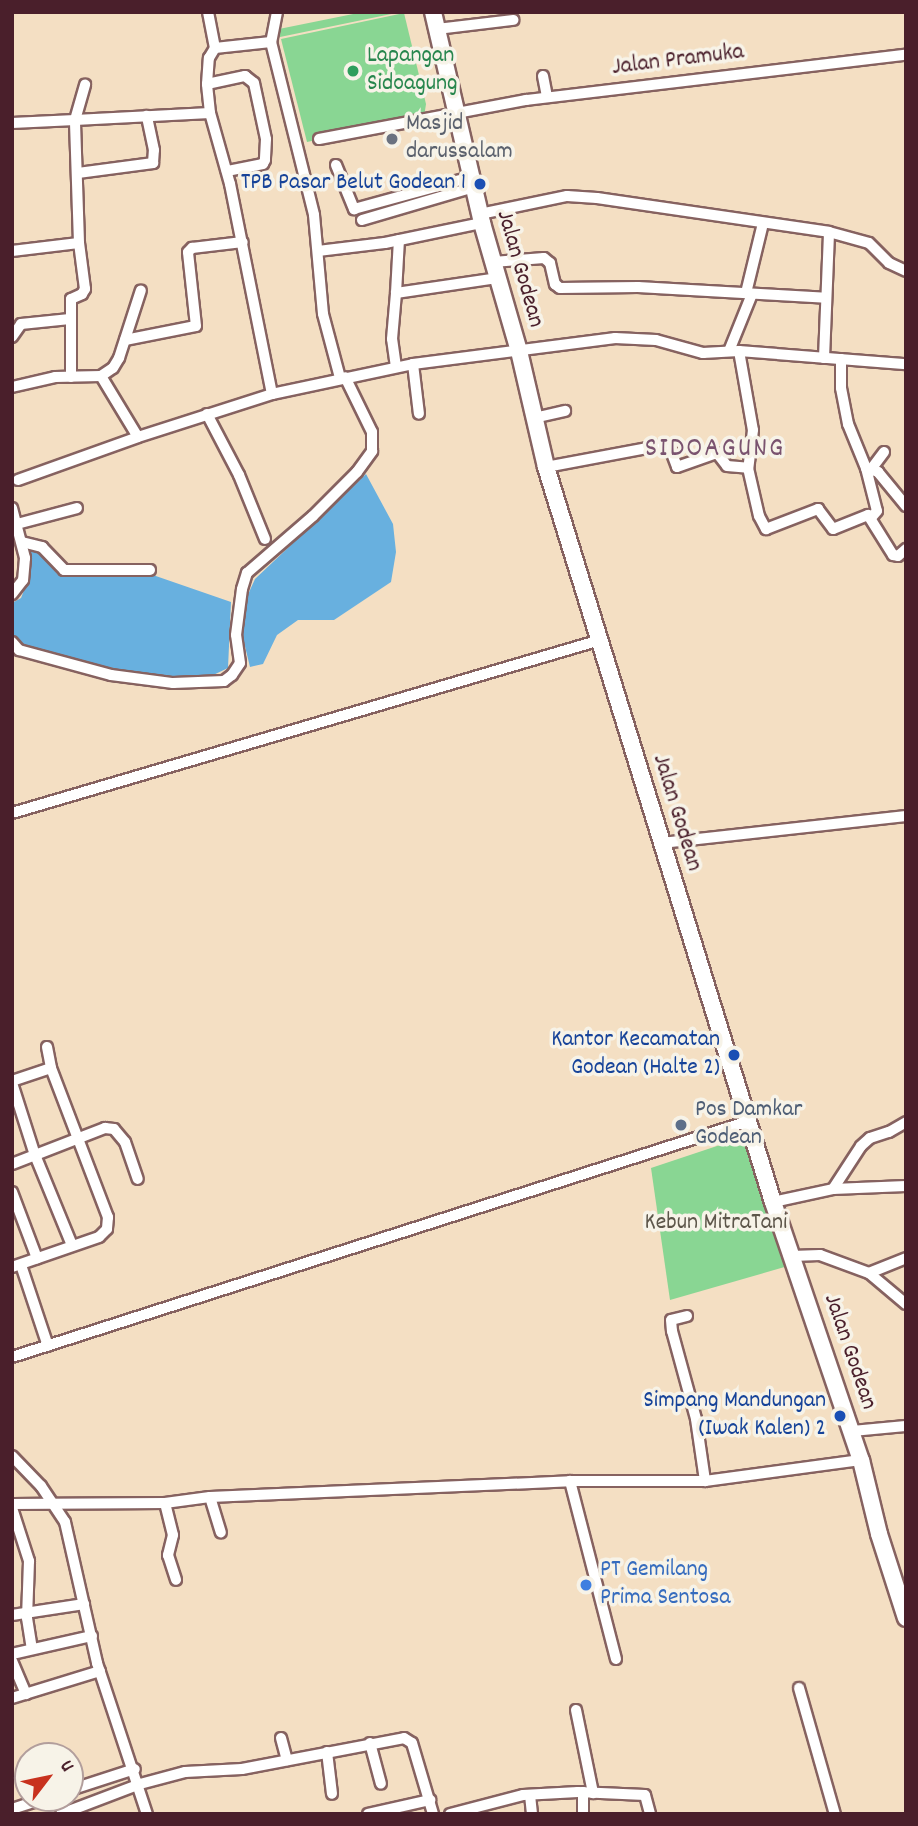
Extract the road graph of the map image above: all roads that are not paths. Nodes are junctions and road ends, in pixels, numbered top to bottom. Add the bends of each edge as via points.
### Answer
1 (208, 12) edge
2 (277, 12) edge
3 (433, 12) edge
4 (513, 20) dead end
5 (437, 29) junction
6 (271, 43) junction
7 (215, 48) junction
8 (906, 55) edge
9 (543, 76) dead end
10 (85, 84) dead end
11 (207, 84) junction
12 (547, 97) junction
13 (456, 111) junction
14 (209, 113) junction
15 (147, 116) junction
16 (75, 120) junction
17 (12, 123) edge
18 (319, 139) dead end
19 (336, 165) dead end
20 (227, 171) junction
21 (78, 173) junction
22 (473, 182) junction
23 (481, 219) junction
24 (362, 220) dead end
25 (763, 223) junction
26 (829, 232) junction
27 (399, 240) junction
28 (243, 242) junction
29 (79, 243) junction
30 (12, 251) edge
31 (318, 251) junction
32 (495, 270) junction
33 (906, 271) edge
34 (141, 290) dead end
35 (396, 293) junction
36 (749, 293) junction
37 (826, 298) junction
38 (70, 319) junction
39 (12, 337) edge
40 (125, 340) junction
41 (519, 351) junction
42 (734, 351) junction
43 (824, 358) junction
44 (841, 359) junction
45 (413, 364) junction
46 (906, 364) edge
47 (396, 367) junction
48 (101, 376) junction
49 (71, 377) junction
50 (342, 378) junction
51 (12, 387) edge
52 (272, 394) junction
53 (565, 411) dead end
54 (207, 414) junction
55 (419, 414) dead end
56 (534, 418) junction
57 (138, 437) junction
58 (884, 452) dead end
59 (546, 467) junction
60 (748, 468) junction
61 (869, 468) junction
62 (18, 480) dead end
63 (906, 506) edge
64 (12, 508) edge
65 (77, 508) dead end
66 (871, 518) junction
67 (17, 524) junction
68 (265, 539) dead end
69 (22, 542) junction
70 (906, 549) edge
71 (150, 570) dead end
72 (12, 594) edge
73 (600, 640) junction
74 (12, 642) edge
75 (12, 813) edge
76 (906, 816) edge
77 (662, 843) junction
78 (47, 1047) dead end
79 (51, 1068) junction
80 (12, 1082) edge
81 (749, 1121) junction
82 (906, 1122) edge
83 (77, 1141) junction
84 (35, 1155) junction
85 (12, 1164) edge
86 (138, 1179) dead end
87 (906, 1186) edge
88 (833, 1189) junction
89 (12, 1192) edge
90 (773, 1202) junction
91 (72, 1245) junction
92 (792, 1256) junction
93 (37, 1258) junction
94 (906, 1258) edge
95 (17, 1266) edge
96 (869, 1273) junction
97 (906, 1304) edge
98 (687, 1316) dead end
99 (48, 1346) junction
100 (12, 1357) edge
101 (906, 1426) edge
102 (852, 1431) junction
103 (12, 1456) edge
104 (861, 1460) junction
105 (570, 1481) junction
106 (705, 1481) junction
107 (210, 1497) junction
108 (164, 1503) junction
109 (56, 1505) junction
110 (12, 1506) edge
111 (221, 1532) dead end
112 (176, 1580) dead end
113 (84, 1604) junction
114 (27, 1612) junction
115 (12, 1615) edge
116 (906, 1618) edge
117 (92, 1636) junction
118 (32, 1648) junction
119 (12, 1654) edge
120 (616, 1659) dead end
121 (12, 1661) edge
122 (100, 1671) junction
123 (799, 1688) dead end
124 (26, 1693) junction
125 (12, 1698) edge
126 (576, 1710) dead end
127 (281, 1738) dead end
128 (370, 1743) junction
129 (327, 1752) junction
130 (287, 1760) junction
131 (135, 1769) junction
132 (140, 1784) junction
133 (381, 1784) dead end
134 (84, 1785) edge
135 (588, 1792) junction
136 (332, 1794) dead end
137 (530, 1795) junction
138 (430, 1800) junction
139 (61, 1814) edge
140 (147, 1814) edge
141 (368, 1814) edge
142 (433, 1814) edge
143 (450, 1814) edge
144 (532, 1814) edge
145 (583, 1814) edge
146 (650, 1814) edge
147 (835, 1814) edge

1 - 7 street
2 - 6 street
3 - 5 main road, Jalan Godean
4 - 5 street
5 - 13 main road, Jalan Godean
6 - 7 street
6 - 31 street via 314,215
7 - 11 street via 209,58
8 - 12 street, Jalan Pramuka
9 - 12 street
10 - 16 street
11 - 14 street
11 - 20 street via 245,76 254,83 266,139 265,160
12 - 13 street, Jalan Pramuka
13 - 18 street, Jalan Pramuka
13 - 22 main road, Jalan Godean
14 - 15 street
14 - 20 street
15 - 16 street
15 - 21 street via 153,163
16 - 17 street
16 - 21 street
19 - 22 street via 354,209
20 - 28 street
21 - 29 street
22 - 23 main road, Jalan Godean
22 - 24 street
23 - 25 street via 568,197
23 - 27 street
23 - 32 main road, Jalan Godean
25 - 26 street
25 - 36 street
26 - 33 street via 869,243 888,264
26 - 37 street
27 - 31 street
27 - 35 street
28 - 40 street via 188,252 196,326
28 - 52 street
29 - 30 street
29 - 38 street via 85,289 71,299
31 - 50 street via 323,314
32 - 35 street
32 - 36 street via 544,258 560,288
32 - 41 main road, Jalan Godean
34 - 40 street
35 - 47 street via 392,339
36 - 37 street
36 - 42 street
37 - 43 street
38 - 39 street via 21,324
38 - 49 street
40 - 48 street via 113,368
41 - 42 street via 615,338 656,340 703,353
41 - 45 street
41 - 56 main road, Jalan Godean
42 - 43 street
42 - 60 street via 753,430
43 - 44 street
44 - 46 street
44 - 61 street via 848,424
45 - 47 street
45 - 55 street
47 - 50 street
48 - 49 street
48 - 57 street
49 - 51 street
50 - 52 street
50 - 74 street via 372,432 372,451 313,516 247,573 236,635 240,663 232,675 224,681 173,683 111,675 19,650
52 - 54 street
53 - 56 street
54 - 57 street
54 - 68 street
56 - 59 main road, Jalan Godean
57 - 62 street
58 - 61 street
59 - 60 street via 664,444 677,467 717,453 727,466
59 - 73 main road, Jalan Godean
60 - 66 street via 766,529 818,509 833,529 866,515
61 - 63 street
61 - 66 street via 877,511
64 - 67 street
65 - 67 street
66 - 70 street via 892,555
67 - 69 street
69 - 71 street via 42,547 64,570
69 - 72 street via 23,580
73 - 75 street
73 - 77 main road, Jalan Godean
76 - 77 street
77 - 81 main road, Jalan Godean
78 - 79 street
79 - 80 street
79 - 83 street
80 - 84 street
81 - 90 main road, Jalan Godean
81 - 99 street
82 - 88 street via 861,1146
83 - 84 street
83 - 86 street via 105,1128 114,1129 125,1142
83 - 91 street via 108,1217 107,1229 99,1237
84 - 85 street
84 - 91 street
87 - 88 street
88 - 90 street
89 - 93 street
90 - 92 main road, Jalan Godean
91 - 93 street
92 - 96 street via 820,1255
92 - 102 main road, Jalan Godean
93 - 95 street
94 - 96 street
95 - 99 street
96 - 97 street
98 - 106 street via 671,1320 672,1331 696,1419
99 - 100 street
101 - 102 street
102 - 104 main road, Jalan Godean
103 - 109 street
104 - 106 street
104 - 116 main road, Jalan Godean
105 - 106 street
105 - 107 street
105 - 120 street
107 - 108 street
107 - 111 street
108 - 109 street
108 - 112 street via 173,1535 168,1555
109 - 110 street
109 - 113 street via 65,1522
110 - 114 street via 29,1561
113 - 114 street
113 - 117 street
114 - 115 street
114 - 118 street
117 - 118 street
117 - 122 street
118 - 119 street
121 - 124 street
122 - 124 street
122 - 131 street
123 - 147 street
124 - 125 street
126 - 135 street
127 - 130 street
128 - 129 street
128 - 133 street
128 - 138 street via 404,1738 412,1742
129 - 130 street
129 - 136 street
130 - 132 street via 242,1769 185,1772
131 - 132 street
131 - 134 street
132 - 139 street
132 - 140 street
135 - 137 street
135 - 145 street
135 - 146 street via 645,1795
137 - 143 street
137 - 144 street
138 - 141 street
138 - 142 street

